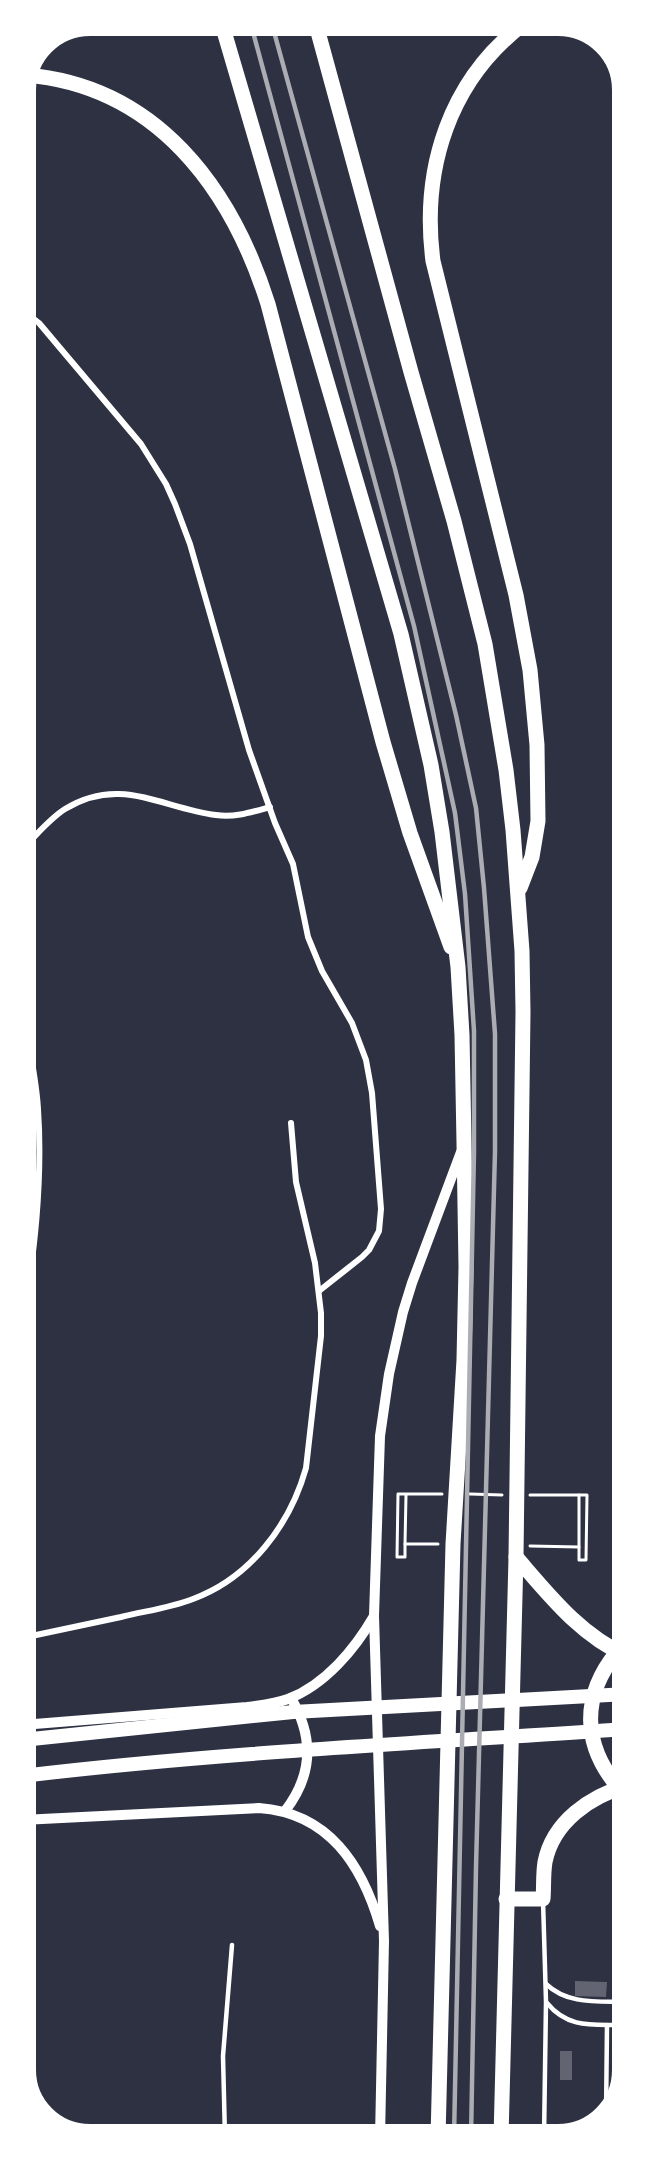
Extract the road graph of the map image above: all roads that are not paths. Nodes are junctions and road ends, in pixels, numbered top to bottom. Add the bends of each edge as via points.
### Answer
1 (224, 32) edge
2 (318, 32) edge
3 (514, 32) edge
4 (34, 76) edge
5 (32, 318) edge
6 (270, 807) junction
7 (32, 840) edge
8 (518, 891) junction
9 (458, 967) junction
10 (32, 1061) edge
11 (291, 1123) dead end
12 (465, 1143) junction
13 (32, 1258) edge
14 (319, 1291) junction
15 (516, 1552) junction
16 (374, 1616) junction
17 (32, 1636) edge
18 (616, 1650) edge
19 (616, 1660) edge
20 (616, 1695) edge
21 (291, 1698) junction
22 (32, 1724) edge
23 (616, 1730) edge
24 (32, 1739) edge
25 (32, 1775) edge
26 (616, 1781) edge
27 (616, 1790) edge
28 (285, 1811) junction
29 (32, 1819) edge
30 (506, 1899) junction
31 (543, 1899) junction
32 (384, 1941) junction
33 (232, 1945) dead end
34 (546, 1984) junction
35 (616, 2001) edge
36 (546, 2002) junction
37 (607, 2025) junction
38 (616, 2025) edge
39 (606, 2102) edge
40 (225, 2128) edge
41 (380, 2128) edge
42 (438, 2128) edge
43 (501, 2128) edge
44 (544, 2128) edge

1 - 9 highway via 401,634 439,809
2 - 8 highway via 470,582 506,770
3 - 8 highway via 488,57 453,112 438,153 429,218 433,261 516,596 530,670 537,745 538,821 532,857
4 - 9 highway via 103,93 158,127 205,177 242,237 268,304 396,788
5 - 6 street via 127,425 166,484 183,524 249,750
6 - 7 street via 218,816 135,794 104,794 64,810
6 - 14 street via 293,864 308,937 322,971 352,1023 366,1060 372,1093 381,1209 379,1231 362,1257
8 - 15 highway via 523,1012
9 - 12 highway
10 - 13 street via 40,1140
11 - 14 street via 296,1182
12 - 16 street via 412,1283 389,1374 377,1468
12 - 42 highway via 464,1360 453,1544
14 - 17 street via 321,1336 310,1449 301,1486 278,1531 233,1577 195,1599
15 - 18 highway via 578,1624
15 - 30 highway
16 - 21 street via 338,1664
16 - 32 street
19 - 26 highway via 600,1677 590,1720 595,1750 605,1771
20 - 24 main road via 293,1712
21 - 22 street via 247,1707
21 - 28 street via 303,1722 307,1762 300,1788
23 - 25 main road via 295,1751
27 - 31 highway via 581,1808 562,1827 546,1859
28 - 29 street via 259,1808
28 - 32 street via 326,1834 349,1858 367,1886
30 - 31 highway
30 - 43 highway
31 - 34 lane
32 - 41 street
33 - 40 lane via 224,2056
34 - 35 lane via 570,1999
34 - 36 lane
36 - 37 lane via 567,2021
36 - 44 lane
37 - 38 lane
37 - 39 lane

